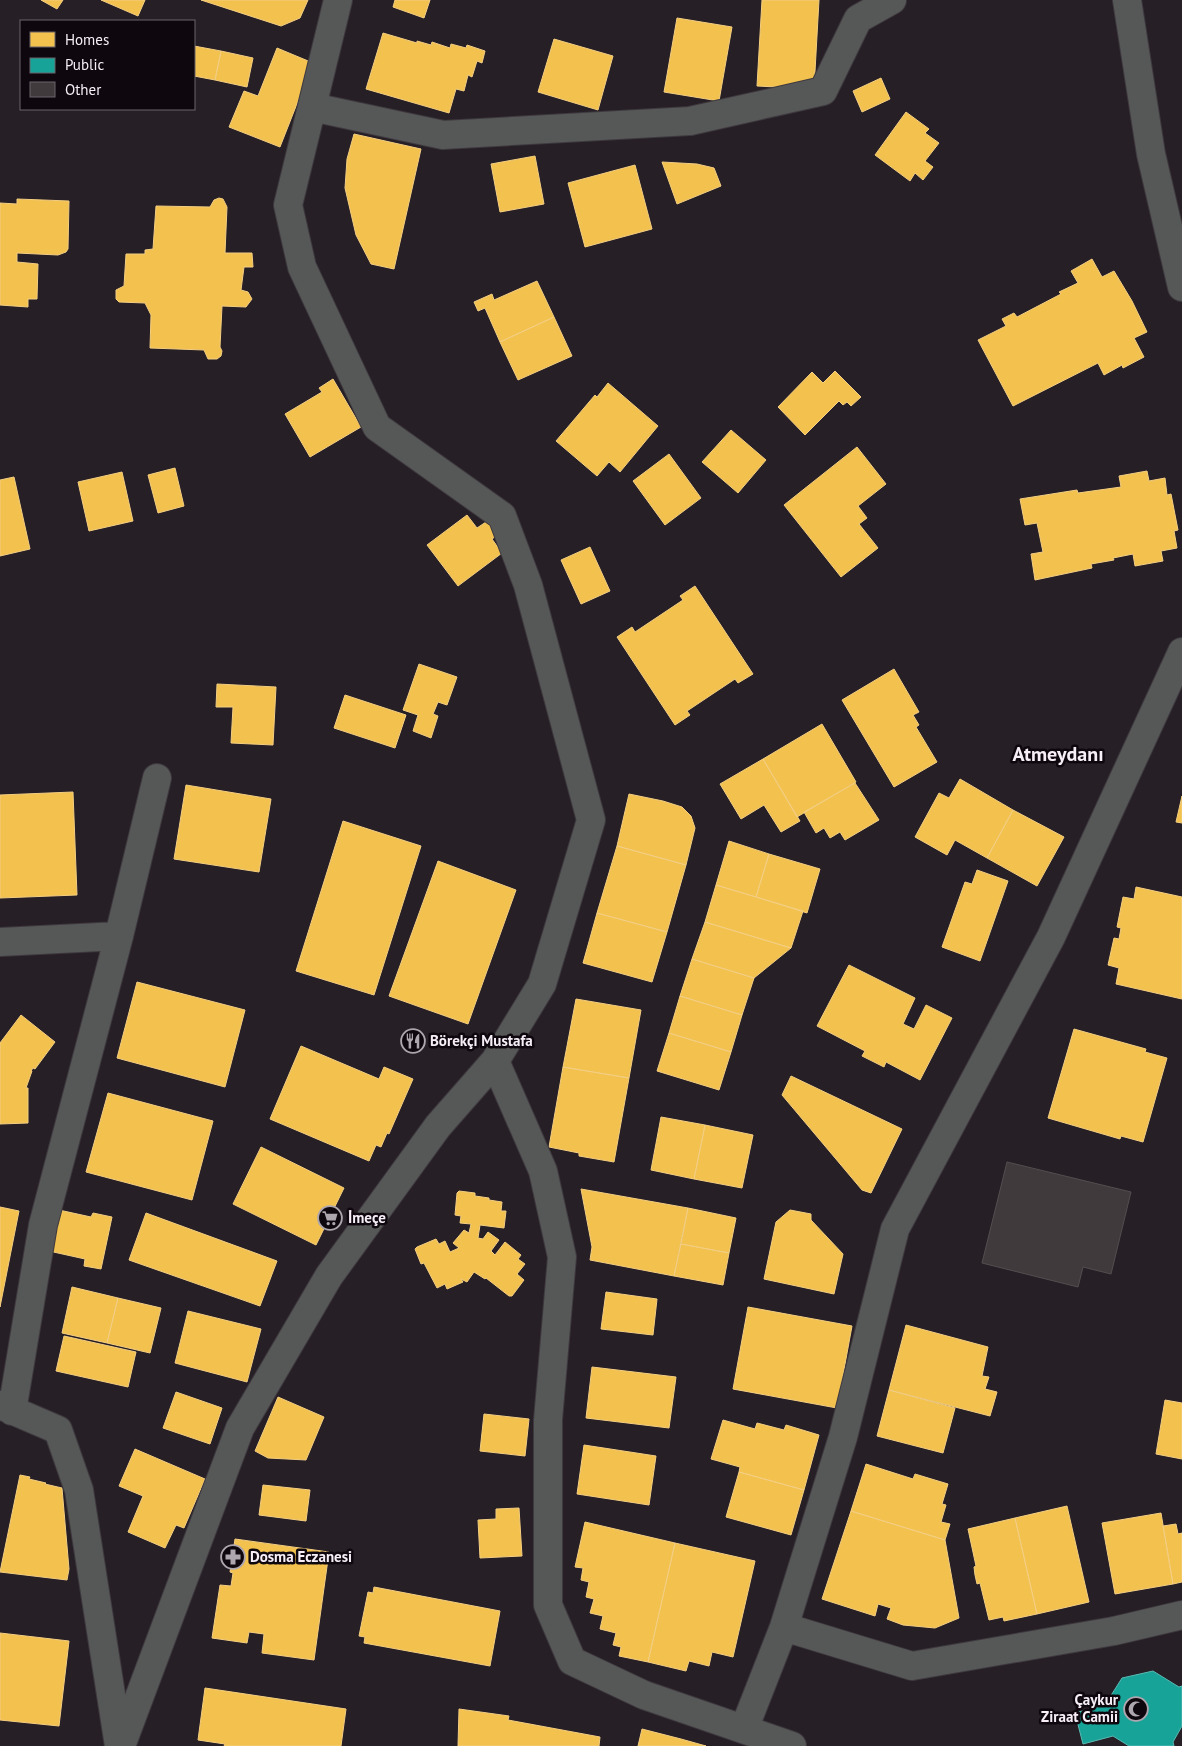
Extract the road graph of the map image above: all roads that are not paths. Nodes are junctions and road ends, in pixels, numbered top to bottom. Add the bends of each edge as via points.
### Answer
1 (338, 0) edge
2 (892, 0) edge
3 (1127, 0) edge
4 (312, 107) junction
5 (1182, 287) edge
6 (1181, 658) edge
7 (157, 778) dead end
8 (118, 936) junction
9 (0, 942) edge
10 (495, 1061) junction
11 (6, 1408) edge
12 (1182, 1615) edge
13 (784, 1627) junction
14 (744, 1730) junction
15 (120, 1746) edge
16 (792, 1746) edge

1 - 4 street
2 - 4 street via 858,19 823,91 690,121 443,135
3 - 5 street via 1151,154
4 - 10 street via 288,205 302,266 377,427 502,516 528,585 591,820 542,984
6 - 13 street via 1051,937 895,1229 844,1437
7 - 8 street
8 - 9 street
8 - 11 street via 43,1224
10 - 14 street via 543,1171 562,1257 548,1420 548,1605 572,1661 644,1695
10 - 15 street via 438,1126 329,1276 240,1428
11 - 15 street via 58,1430 79,1490
12 - 13 street via 1114,1631 912,1666
13 - 14 street
14 - 16 street

